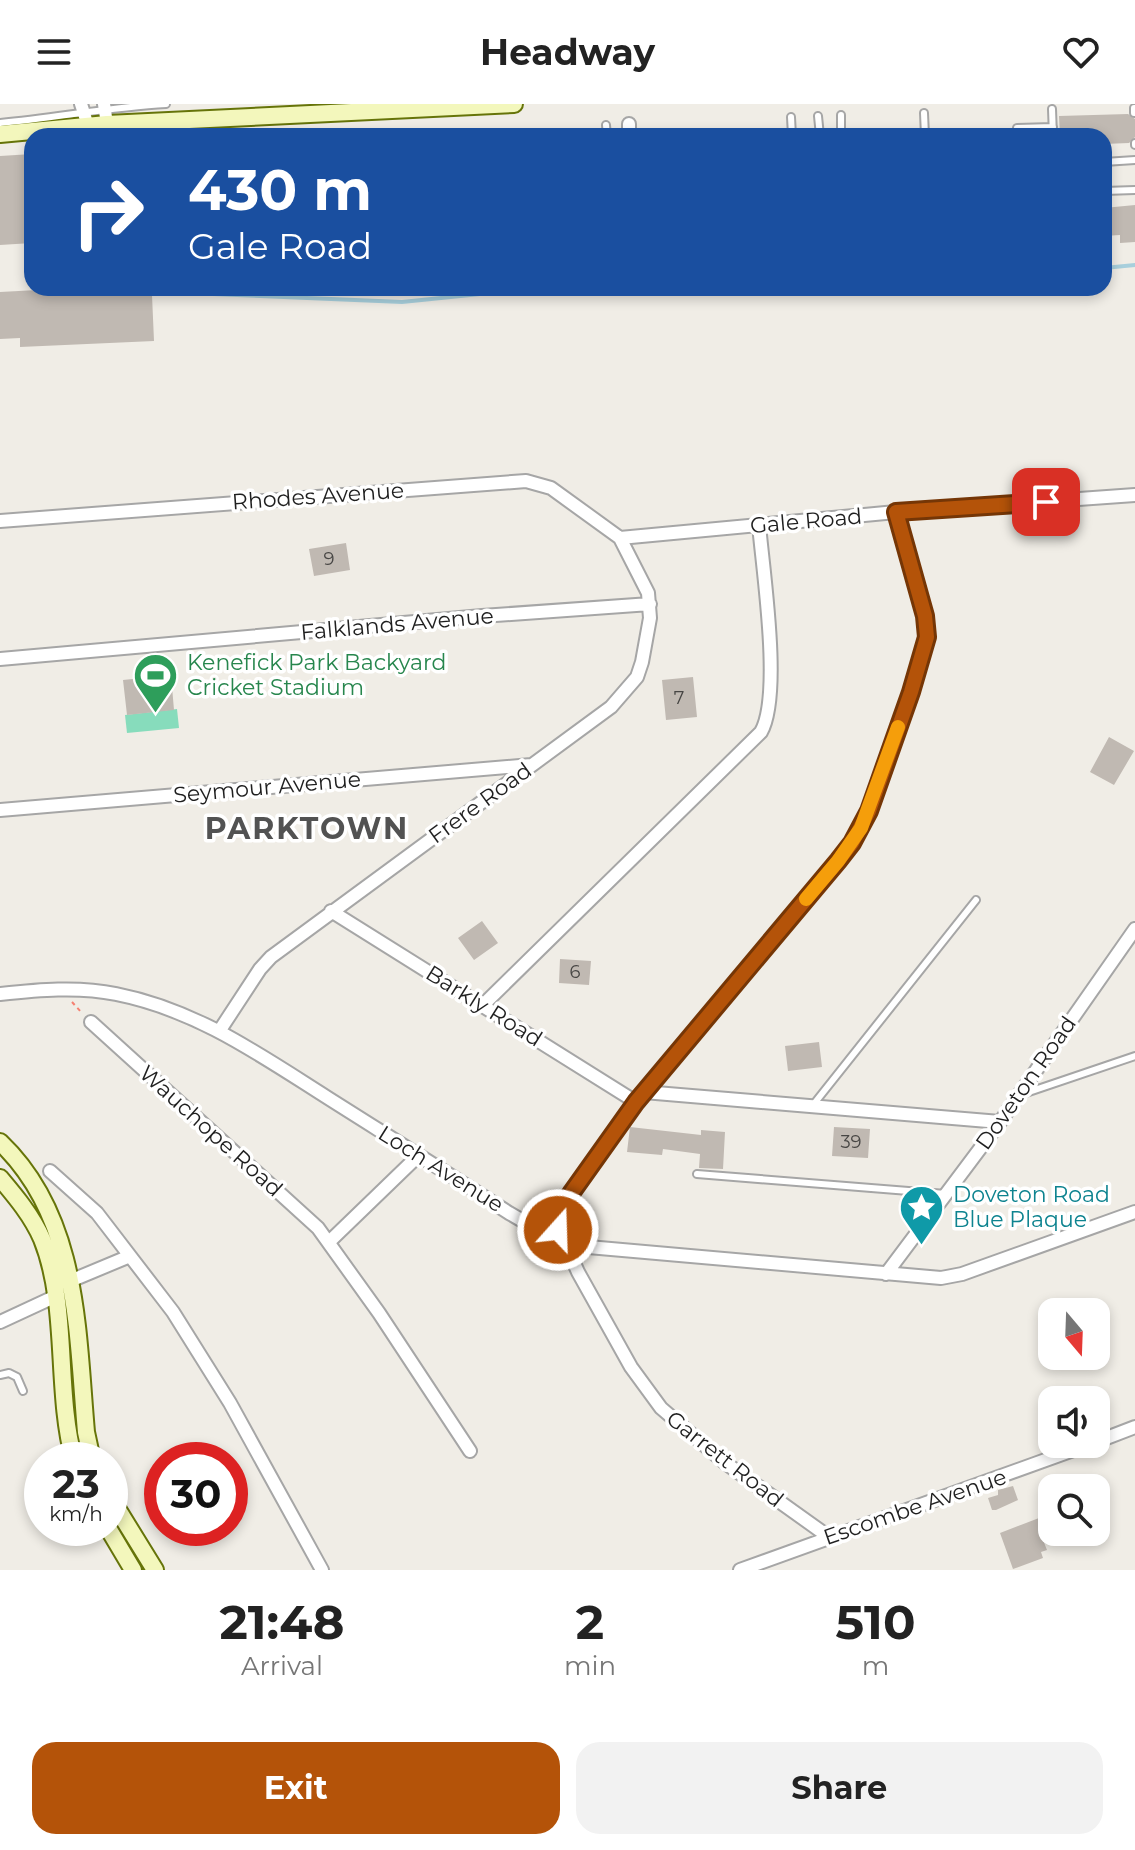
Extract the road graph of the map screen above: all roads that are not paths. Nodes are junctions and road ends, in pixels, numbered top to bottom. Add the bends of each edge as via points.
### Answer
1 (166, 104) edge
2 (514, 104) edge
3 (1052, 109) dead end
4 (105, 112) edge
5 (924, 113) dead end
6 (85, 114) edge
7 (841, 115) dead end
8 (818, 116) dead end
9 (791, 117) dead end
10 (0, 123) edge
11 (606, 125) dead end
12 (1053, 127) joint
13 (24, 128) edge
14 (26, 128) edge
15 (606, 128) edge
16 (792, 128) edge
17 (819, 128) edge
18 (841, 128) edge
19 (925, 128) edge
20 (1017, 128) dead end
21 (0, 134) edge
22 (1135, 160) edge
23 (1112, 161) edge
24 (1135, 190) edge
25 (1112, 191) edge
26 (1135, 495) edge
27 (896, 512) junction
28 (0, 521) edge
29 (759, 525) junction
30 (620, 538) junction
31 (650, 604) junction
32 (0, 659) edge
33 (533, 764) junction
34 (0, 810) edge
35 (976, 900) dead end
36 (331, 911) junction
37 (1135, 929) edge
38 (0, 994) edge
39 (483, 1005) junction
40 (91, 1022) road end
41 (220, 1030) junction
42 (1135, 1056) edge
43 (640, 1097) junction
44 (1017, 1097) junction
45 (811, 1108) junction
46 (1000, 1122) junction
47 (0, 1142) edge
48 (419, 1155) junction
49 (50, 1171) dead end
50 (697, 1174) dead end
51 (0, 1178) edge
52 (946, 1194) junction
53 (1135, 1212) edge
54 (330, 1241) junction
55 (564, 1242) junction
56 (130, 1256) junction
57 (886, 1274) junction
58 (70, 1281) junction
59 (54, 1297) junction
60 (0, 1322) edge
61 (0, 1375) edge
62 (23, 1391) dead end
63 (1135, 1427) edge
64 (1110, 1437) edge
65 (71, 1442) edge
66 (88, 1442) edge
67 (470, 1451) dead end
68 (1051, 1458) edge
69 (128, 1526) edge
70 (829, 1537) junction
71 (119, 1546) edge
72 (133, 1570) edge
73 (155, 1570) edge
74 (322, 1570) edge
75 (740, 1570) edge

1 - 4 lane
2 - 4 main road
3 - 12 lane
4 - 6 main road
5 - 19 lane
6 - 10 lane
6 - 14 main road
7 - 18 lane
8 - 17 lane
9 - 16 lane
11 - 15 lane
12 - 20 lane
13 - 21 main road
22 - 23 lane
24 - 25 lane
26 - 27 street, Gale Road
27 - 29 street, Gale Road
27 - 43 street via 927,637 861,828
28 - 30 street, Rhodes Avenue via 526,481 551,488
29 - 30 street, Gale Road
29 - 39 street via 771,670 761,732
30 - 31 street, Frere Road
31 - 32 street, Falklands Avenue
31 - 33 street, Frere Road via 637,677 611,707
33 - 34 street, Seymour Avenue
33 - 36 street, Frere Road
35 - 45 lane
36 - 39 street, Barkly Road
36 - 41 street, Frere Road via 271,957
37 - 44 street, Doveton Road
38 - 41 street, Loch Avenue via 97,991 134,998
39 - 43 street, Barkly Road
40 - 54 street, Wauchope Road
41 - 48 street, Loch Avenue
42 - 44 lane
43 - 45 street, Barkly Road
43 - 55 street via 557,1217
44 - 46 street, Doveton Road
45 - 46 street, Barkly Road
46 - 52 street, Doveton Road
47 - 58 main road via 27,1171 48,1206
48 - 54 street
48 - 55 street, Loch Avenue
49 - 56 street via 97,1213
50 - 52 lane
51 - 59 main road via 41,1239
52 - 57 street, Doveton Road
53 - 57 street, Loch Avenue via 952,1277
54 - 67 street, Wauchope Road
55 - 57 street, Loch Avenue
55 - 70 street, Garrett Road via 631,1367 661,1408 724,1462
56 - 58 street
56 - 74 street via 195,1345
58 - 66 main road
59 - 60 street
59 - 65 main road
61 - 62 lane via 17,1377
63 - 64 street, Escombe Avenue
68 - 70 street, Escombe Avenue
69 - 73 main road
70 - 75 street, Escombe Avenue
71 - 72 main road

